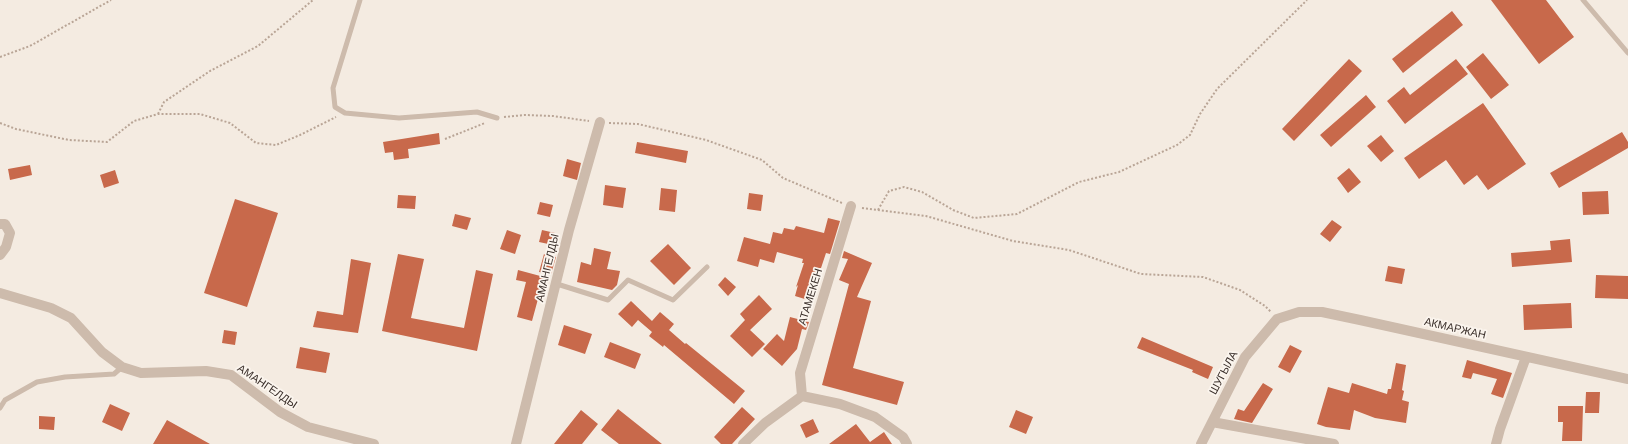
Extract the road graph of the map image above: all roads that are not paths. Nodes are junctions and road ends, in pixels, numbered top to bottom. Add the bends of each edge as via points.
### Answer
1 (360, 0) edge
2 (1583, 0) edge
3 (1628, 53) edge
4 (497, 118) road end
5 (600, 122) road end
6 (851, 206) road end
7 (0, 224) edge
8 (0, 255) edge
9 (707, 267) dead end
10 (557, 284) junction
11 (0, 294) edge
12 (1277, 319) joint
13 (1526, 357) junction
14 (122, 367) junction
15 (1628, 379) edge
16 (802, 396) junction
17 (0, 408) edge
18 (1212, 422) junction
19 (374, 444) edge
20 (516, 444) edge
21 (743, 444) edge
22 (907, 444) edge
23 (1201, 444) edge
24 (1334, 444) edge
25 (1496, 444) edge

1 - 4 lane via 333,88 335,107 345,113 399,118 477,112
2 - 3 lane
5 - 10 street, АМАНГЕЛДЫ via 569,230
6 - 16 street, АТАМЕКЕН via 800,373
7 - 8 street via 5,224 10,233 6,247
9 - 10 lane via 673,300 628,280 608,300
10 - 20 street, АМАНГЕЛДЫ
11 - 14 street, АМАНГЕЛДЫ via 51,308 71,318 102,352
12 - 13 street, АКМАРЖАН via 1299,312 1322,312
12 - 18 street, ШУГЫЛА via 1245,358
13 - 15 street, АКМАРЖАН
13 - 25 street
14 - 17 lane via 114,374 37,382 5,400
14 - 19 street, АМАНГЕЛДЫ via 141,373 206,371 232,375 280,412 308,427
16 - 21 street via 765,423
16 - 22 street via 840,404 875,417 903,437
18 - 23 street, ШУГЫЛА
18 - 24 street

